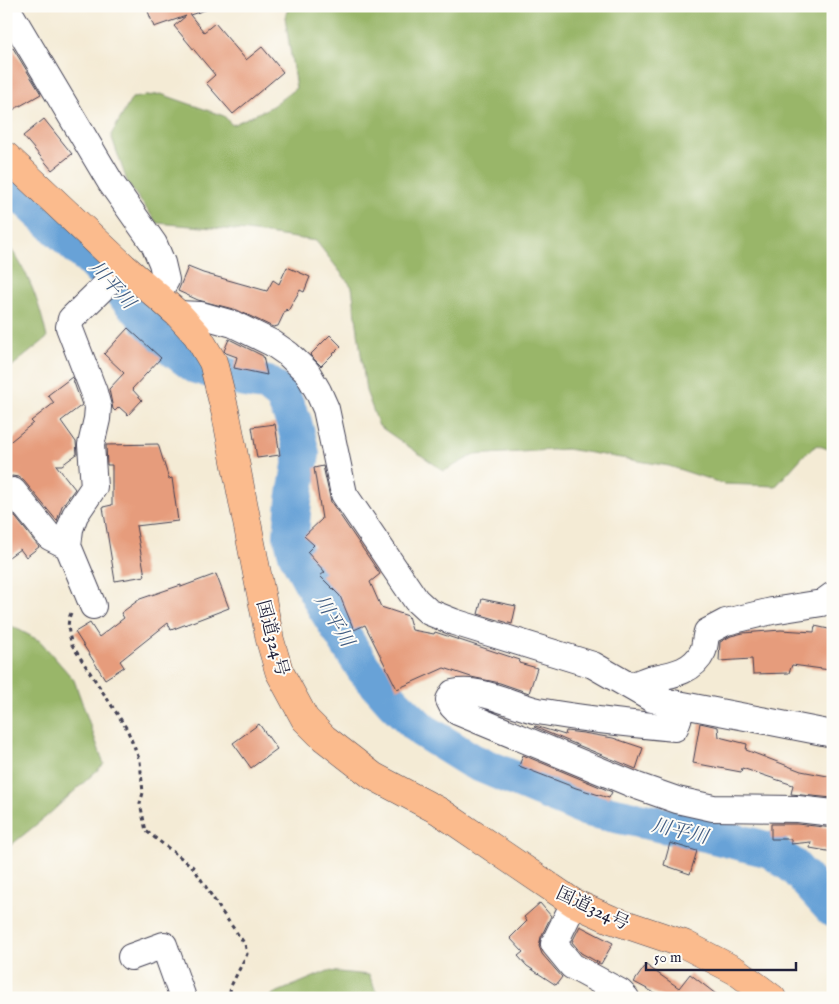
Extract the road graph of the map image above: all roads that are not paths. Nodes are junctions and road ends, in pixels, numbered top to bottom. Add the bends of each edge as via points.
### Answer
1 (7, 6) edge
2 (6, 156) edge
3 (124, 267) junction
4 (157, 295) junction
5 (178, 314) junction
6 (6, 495) edge
7 (68, 546) junction
8 (89, 596) road end
9 (830, 600) edge
10 (630, 686) junction
11 (683, 705) junction
12 (833, 734) edge
13 (833, 813) edge
14 (574, 904) junction
15 (131, 957) dead end
16 (183, 998) edge
17 (626, 998) edge
18 (772, 998) edge

1 - 4 street via 111,183 154,244 166,280
2 - 3 highway, 国道324号
3 - 4 highway, 国道324号
3 - 7 street via 71,319 69,327 98,407 91,445 94,487 75,515
4 - 5 highway, 国道324号
5 - 10 street via 201,315 233,324 272,343 307,372 326,409 344,494 416,600 429,612 593,665
5 - 14 highway, 国道324号 via 197,335 213,362 270,640 279,671 305,720 373,776 439,811
6 - 7 street via 13,491 50,537
7 - 8 street
9 - 10 street via 726,622 706,632 703,651 696,662 683,671
10 - 11 street via 652,698
11 - 12 street
11 - 13 street via 675,728 569,716 461,692 453,693 449,700 458,712 677,800 713,808 798,808
14 - 17 street via 554,944 572,966
14 - 18 highway, 国道324号 via 684,944 736,971
15 - 16 street via 164,945

